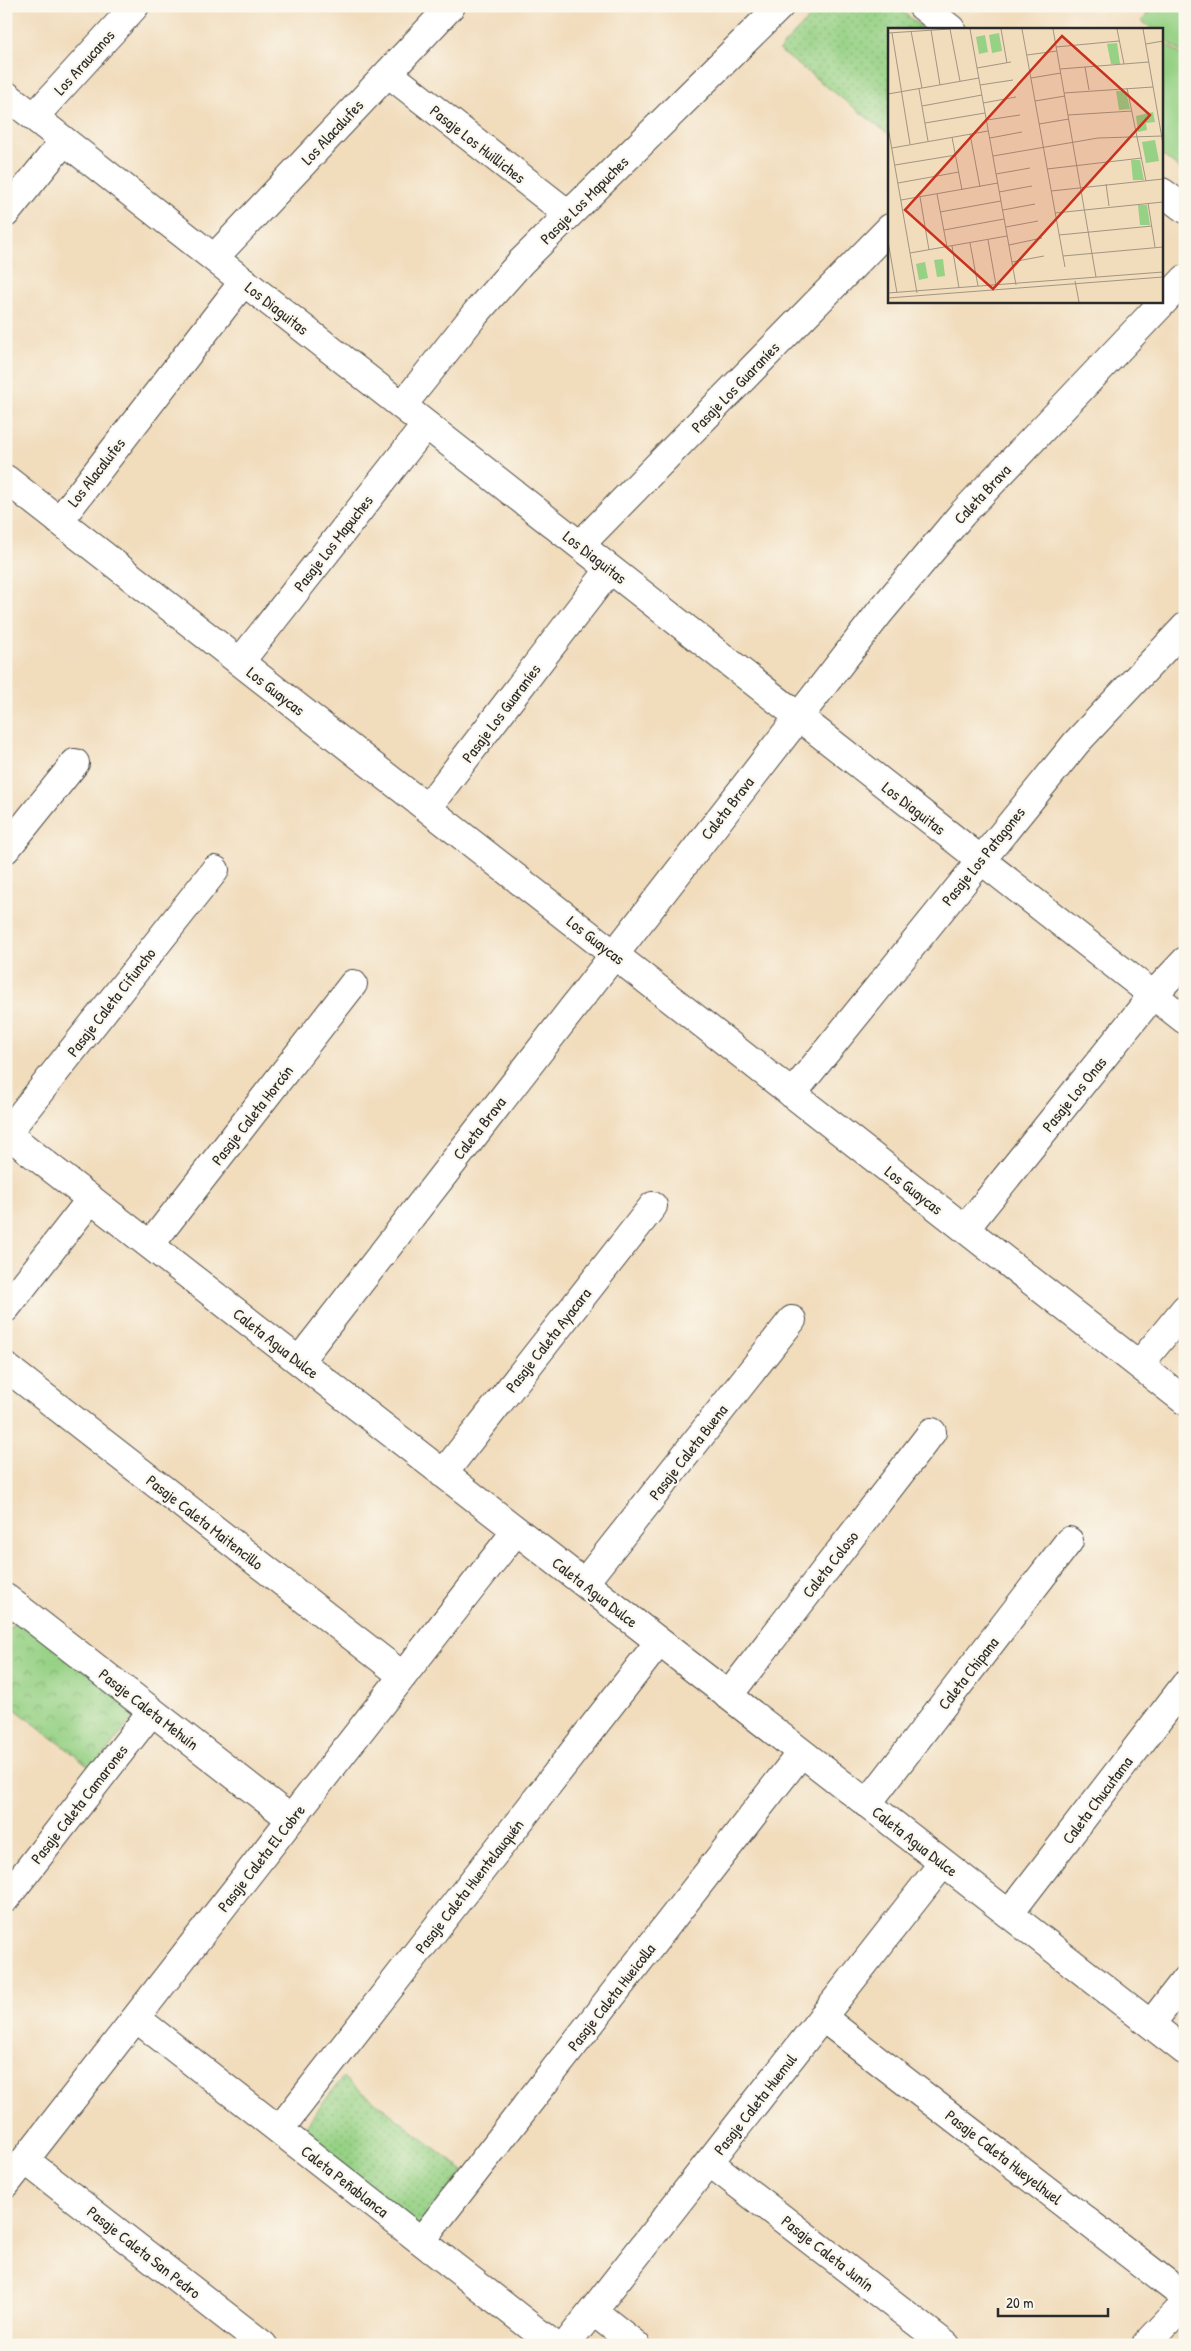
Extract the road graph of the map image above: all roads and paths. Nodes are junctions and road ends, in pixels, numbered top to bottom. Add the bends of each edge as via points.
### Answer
1 (135, 6) edge
2 (451, 6) edge
3 (780, 6) edge
4 (922, 6) edge
5 (950, 28) edge
6 (388, 73) junction
7 (6, 95) edge
8 (34, 117) junction
9 (64, 141) junction
10 (1164, 193) edge
11 (1185, 209) edge
12 (6, 213) edge
13 (568, 214) junction
14 (888, 230) edge
15 (214, 258) junction
16 (1185, 279) edge
17 (244, 281) junction
18 (1164, 301) edge
19 (1163, 302) edge
20 (402, 406) junction
21 (426, 425) junction
22 (6, 479) edge
23 (59, 521) junction
24 (580, 545) junction
25 (610, 569) junction
26 (1185, 627) edge
27 (240, 662) junction
28 (798, 716) junction
29 (75, 763) dead end
30 (427, 808) junction
31 (6, 849) edge
32 (980, 860) junction
33 (215, 870) dead end
34 (614, 954) junction
35 (1185, 961) edge
36 (353, 984) dead end
37 (1153, 995) junction
38 (1185, 1020) edge
39 (792, 1094) junction
40 (6, 1133) edge
41 (91, 1200) junction
42 (653, 1206) dead end
43 (965, 1229) junction
44 (150, 1245) junction
45 (6, 1308) edge
46 (1185, 1309) edge
47 (792, 1320) dead end
48 (299, 1361) junction
49 (1139, 1365) junction
50 (6, 1367) edge
51 (1185, 1401) edge
52 (932, 1432) dead end
53 (444, 1474) junction
54 (516, 1531) junction
55 (1069, 1541) dead end
56 (584, 1583) junction
57 (7, 1600) edge
58 (659, 1642) junction
59 (403, 1676) junction
60 (1185, 1685) edge
61 (728, 1696) junction
62 (152, 1711) junction
63 (801, 1752) junction
64 (867, 1804) junction
65 (291, 1819) junction
66 (943, 1863) junction
67 (6, 1898) edge
68 (1009, 1914) junction
69 (1185, 1980) edge
70 (822, 2017) junction
71 (136, 2018) junction
72 (1151, 2024) junction
73 (1185, 2051) edge
74 (279, 2130) junction
75 (25, 2160) junction
76 (709, 2162) junction
77 (6, 2184) edge
78 (421, 2241) junction
79 (1185, 2297) edge
80 (1185, 2304) edge
81 (593, 2311) junction
82 (263, 2345) edge
83 (554, 2345) edge
84 (566, 2345) edge
85 (636, 2345) edge
86 (946, 2345) edge
87 (1146, 2345) edge

1 - 8 street, Los Araucanos
2 - 6 street, Los Alacalufes
3 - 13 street, Pasaje Los Mapuches
4 - 5 street
6 - 13 street, Pasaje Los Huilliches
6 - 15 street, Los Alacalufes
7 - 8 street, Los Diaguitas
8 - 9 street, Los Diaguitas
9 - 12 street
9 - 15 street, Los Diaguitas
10 - 11 street
13 - 20 street, Pasaje Los Mapuches via 476,313
14 - 24 street, Pasaje Los Guaraníes
15 - 17 street, Los Diaguitas
16 - 18 street, Caleta Brava
17 - 20 street, Los Diaguitas
17 - 23 street, Los Alacalufes
19 - 28 street, Caleta Brava via 962,514
20 - 21 street, Los Diaguitas
21 - 24 street, Los Diaguitas
21 - 27 street, Pasaje Los Mapuches
22 - 23 street, Los Guaycas
23 - 27 street, Los Guaycas
24 - 25 street, Los Diaguitas
25 - 28 street, Los Diaguitas
25 - 30 street, Pasaje Los Guaraníes
26 - 32 street, Pasaje Los Patagones via 1076,743
27 - 30 street, Los Guaycas
28 - 32 street, Los Diaguitas
28 - 34 street, Caleta Brava
29 - 31 street
30 - 34 street, Los Guaycas
32 - 37 street, Los Diaguitas
32 - 39 street, Pasaje Los Patagones
33 - 40 street, Pasaje Caleta Cifuncho
34 - 39 street, Los Guaycas
34 - 48 street, Caleta Brava
35 - 37 street, Pasaje Los Onas
36 - 44 street, Pasaje Caleta Horcón
37 - 38 street, Los Diaguitas
37 - 43 street, Pasaje Los Onas
39 - 43 street, Los Guaycas
40 - 41 street, Caleta Agua Dulce
41 - 44 street, Caleta Agua Dulce
41 - 45 street
42 - 53 street, Pasaje Caleta Ayacara
43 - 49 street, Los Guaycas
44 - 48 street, Caleta Agua Dulce
46 - 49 street
47 - 56 street, Pasaje Caleta Buena
48 - 53 street, Caleta Agua Dulce
49 - 51 street, Los Guaycas
50 - 59 street, Pasaje Caleta Maitencillo
52 - 61 street, Caleta Coloso
53 - 54 street, Caleta Agua Dulce
54 - 56 street, Caleta Agua Dulce
54 - 59 street, Pasaje Caleta El Cobre
55 - 64 street, Caleta Chipana
56 - 58 street, Caleta Agua Dulce
57 - 62 street, Pasaje Caleta Mehuín
58 - 61 street, Caleta Agua Dulce
58 - 74 street, Pasaje Caleta Huentelauquén
59 - 65 street, Pasaje Caleta El Cobre
60 - 68 street, Caleta Chucutama
61 - 63 street, Caleta Agua Dulce
62 - 65 street, Pasaje Caleta Mehuín
62 - 67 street, Pasaje Caleta Camarones
63 - 64 street, Caleta Agua Dulce
63 - 78 street, Pasaje Caleta Hueicolla
64 - 66 street, Caleta Agua Dulce
65 - 71 street, Pasaje Caleta El Cobre
66 - 68 street, Caleta Agua Dulce
66 - 70 street, Pasaje Caleta Huemul
68 - 72 street, Caleta Agua Dulce
69 - 72 street
70 - 76 street, Pasaje Caleta Huemul
70 - 79 street, Pasaje Caleta Hueyelhuel
71 - 74 street, Caleta Peñablanca
71 - 75 street, Pasaje Caleta El Cobre
72 - 73 street, Caleta Agua Dulce
74 - 78 street, Caleta Peñablanca
75 - 77 street, Pasaje Caleta El Cobre
75 - 82 street, Pasaje Caleta San Pedro
76 - 81 street, Pasaje Caleta Huemul
76 - 86 street, Pasaje Caleta Junín
78 - 83 street, Caleta Peñablanca
80 - 87 street
81 - 84 street, Pasaje Caleta Huemul
81 - 85 street

